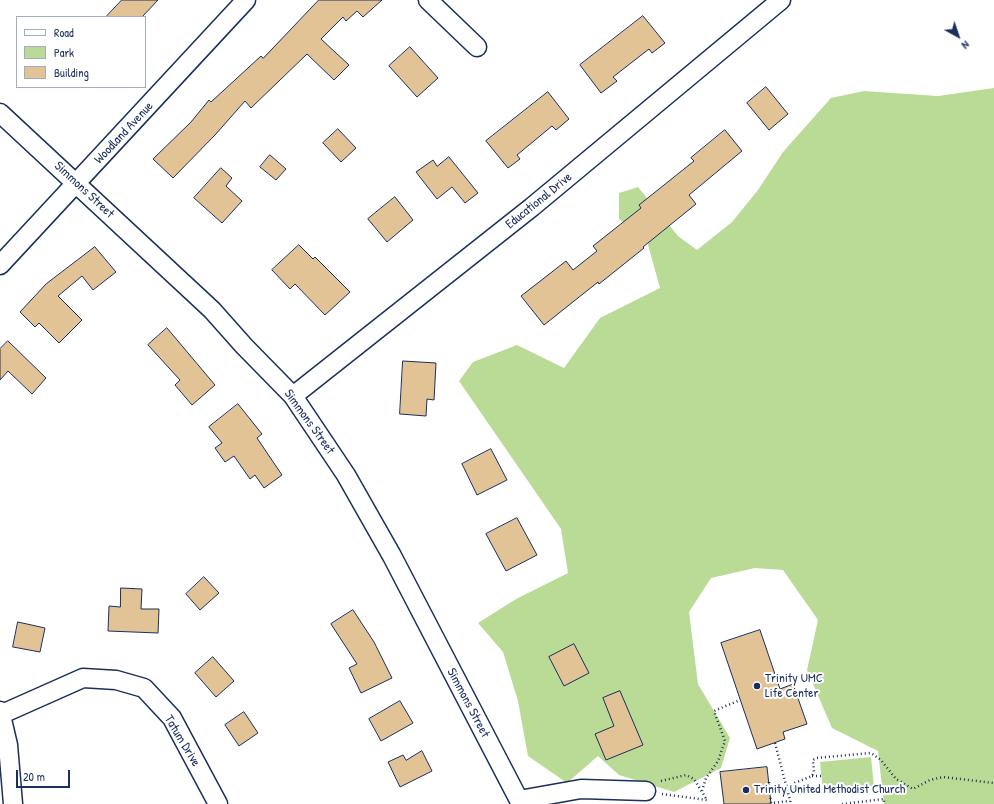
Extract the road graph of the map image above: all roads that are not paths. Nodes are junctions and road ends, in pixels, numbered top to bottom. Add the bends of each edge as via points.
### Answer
1 (246, 0) edge
2 (428, 0) edge
3 (781, 0) edge
4 (476, 47) dead end
5 (0, 113) edge
6 (77, 183) junction
7 (0, 265) edge
8 (293, 396) junction
9 (1, 713) edge
10 (646, 792) road end
11 (520, 802) edge
12 (13, 804) edge
13 (218, 804) edge

1 - 6 street, Woodland Avenue
2 - 4 street
3 - 8 street, Educational Drive via 532,207
5 - 6 street, Simmons Street
6 - 7 street, Woodland Avenue
6 - 8 street, Simmons Street via 212,310
8 - 11 street, Simmons Street via 346,475 388,550
9 - 12 street via 8,744
9 - 13 street, Tatum Drive via 83,678 116,680 144,688 172,718
10 - 11 street via 581,789

